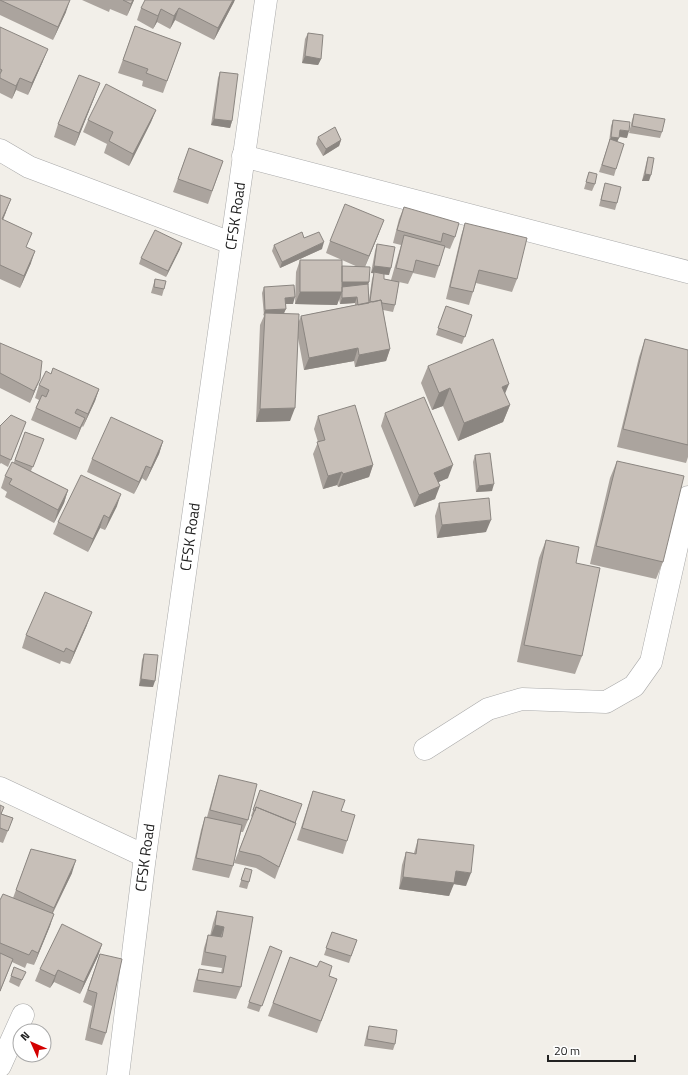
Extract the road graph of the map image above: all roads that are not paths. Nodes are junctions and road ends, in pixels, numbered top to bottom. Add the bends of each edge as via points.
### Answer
1 (266, 0) edge
2 (0, 150) edge
3 (243, 156) junction
4 (231, 243) junction
5 (688, 272) edge
6 (688, 497) edge
7 (425, 749) dead end
8 (0, 788) edge
9 (145, 856) junction
10 (23, 1015) dead end
11 (0, 1066) edge
12 (118, 1075) edge

1 - 3 street, CFSK Road
2 - 4 street via 29,166
3 - 4 street, CFSK Road
3 - 5 street
4 - 9 street, CFSK Road
6 - 7 street via 651,662 634,686 606,702 522,699 488,709
8 - 9 street
9 - 12 street, CFSK Road
10 - 11 street

